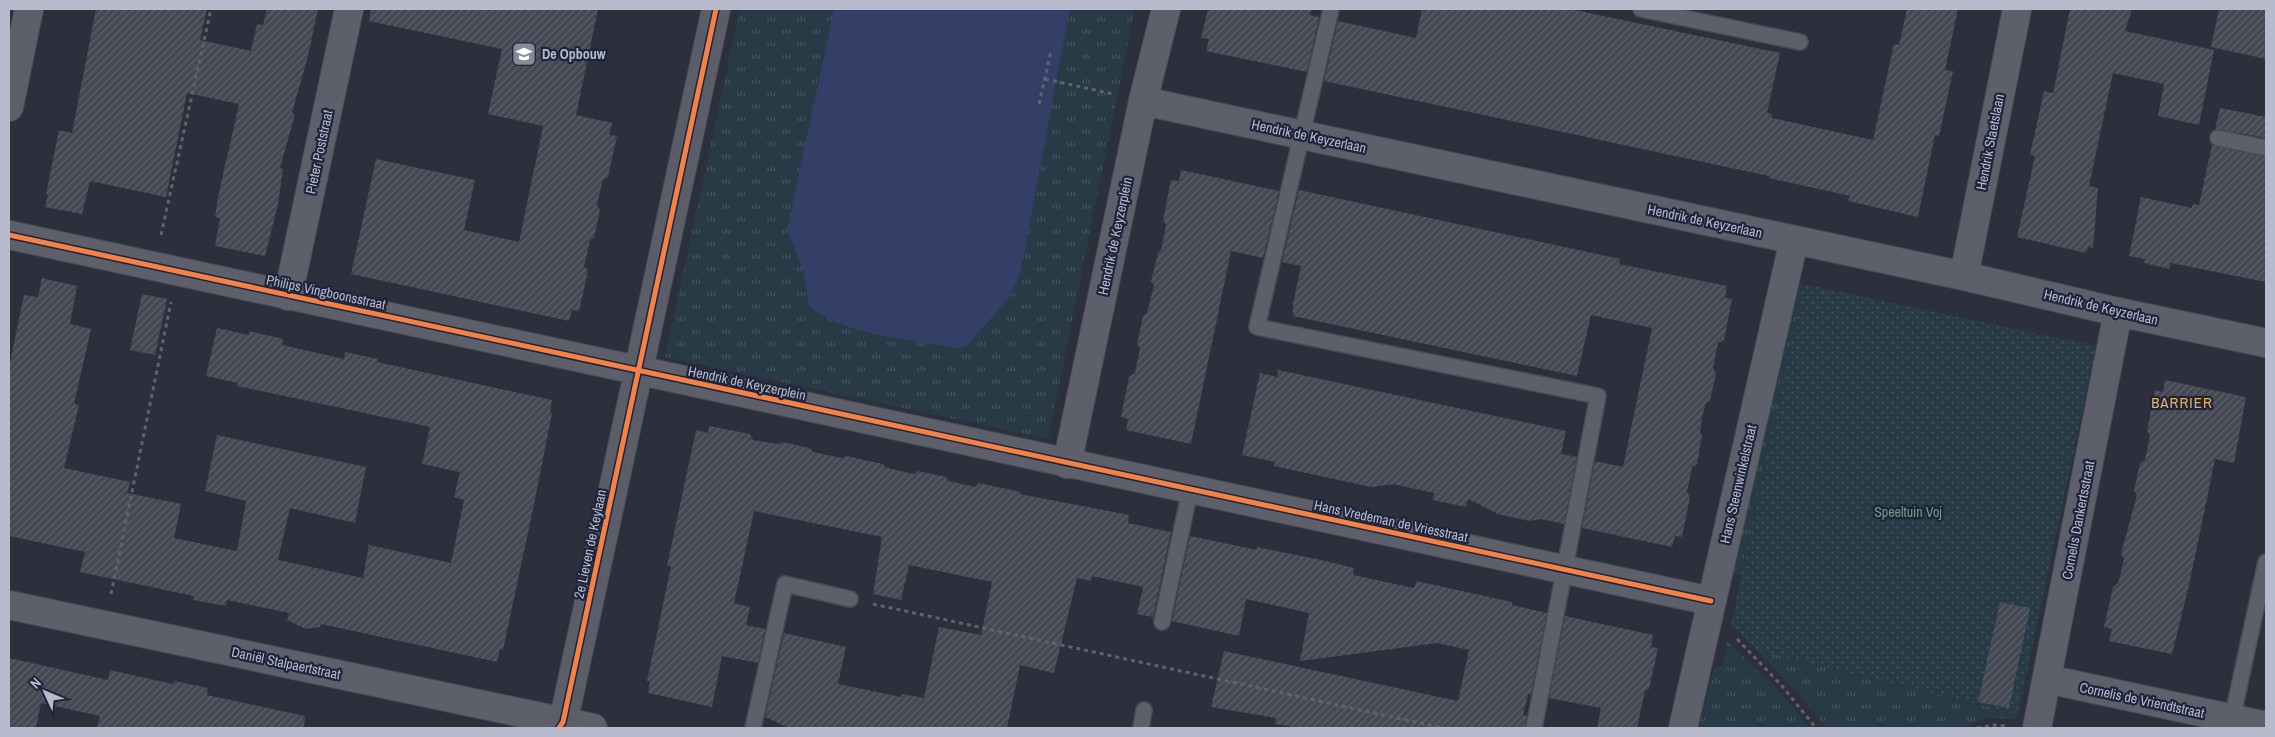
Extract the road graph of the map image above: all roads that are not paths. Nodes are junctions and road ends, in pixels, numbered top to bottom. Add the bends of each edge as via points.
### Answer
1 (29, 9) edge
2 (349, 9) edge
3 (716, 9) edge
4 (1166, 9) edge
5 (1331, 9) edge
6 (1641, 9) edge
7 (2017, 9) edge
8 (1800, 42) dead end
9 (1143, 101) junction
10 (9, 107) edge
11 (1301, 135) junction
12 (2218, 138) dead end
13 (2266, 148) edge
14 (9, 235) edge
15 (1794, 240) junction
16 (1964, 276) junction
17 (288, 296) junction
18 (2118, 312) junction
19 (2266, 343) edge
20 (638, 372) junction
21 (1067, 464) junction
22 (1190, 490) junction
23 (2266, 562) edge
24 (1566, 570) junction
25 (850, 599) road end
26 (1711, 601) junction
27 (9, 605) edge
28 (1162, 622) dead end
29 (2047, 680) junction
30 (1144, 710) dead end
31 (2231, 723) edge
32 (563, 725) edge
33 (2266, 726) edge
34 (2026, 727) edge
35 (593, 728) edge
36 (753, 728) edge
37 (1141, 728) edge
38 (1534, 728) edge
39 (1683, 728) edge

1 - 10 street
2 - 17 street, Pieter Poststraat
3 - 20 main road
4 - 9 street, Hendrik de Keyzerplein
5 - 11 lane
6 - 8 lane
7 - 16 street, Hendrik Staetslaan
9 - 11 street, Hendrik de Keyzerlaan
9 - 21 street, Hendrik de Keyzerplein
11 - 15 street, Hendrik de Keyzerlaan
11 - 24 lane via 1257,327 1598,396
12 - 13 lane
14 - 17 street, Philips Vingboonsstraat
15 - 16 street, Hendrik de Keyzerlaan
15 - 26 street, Hans Steenwinkelstraat
16 - 18 street, Hendrik de Keyzerlaan
17 - 20 street, Philips Vingboonsstraat
18 - 19 street, Hendrik de Keyzerlaan
18 - 29 street, Cornelis Dankertsstraat
20 - 21 street, Hendrik de Keyzerplein
20 - 32 main road, 2e Lieven de Keylaan
21 - 22 street, Hans Vredeman de Vriesstraat
22 - 24 street, Hans Vredeman de Vriesstraat
22 - 28 lane
23 - 31 lane
24 - 26 street, Hans Vredeman de Vriesstraat
24 - 38 lane
25 - 36 lane via 785,584
26 - 39 street, Hans Steenwinkelstraat
27 - 32 street, Daniël Stalpaertstraat
29 - 31 street, Cornelis de Vriendtstraat
29 - 34 street, Cornelis Dankertsstraat
30 - 37 lane
31 - 33 street, Cornelis de Vriendtstraat
32 - 35 street, Daniël Stalpaertstraat

